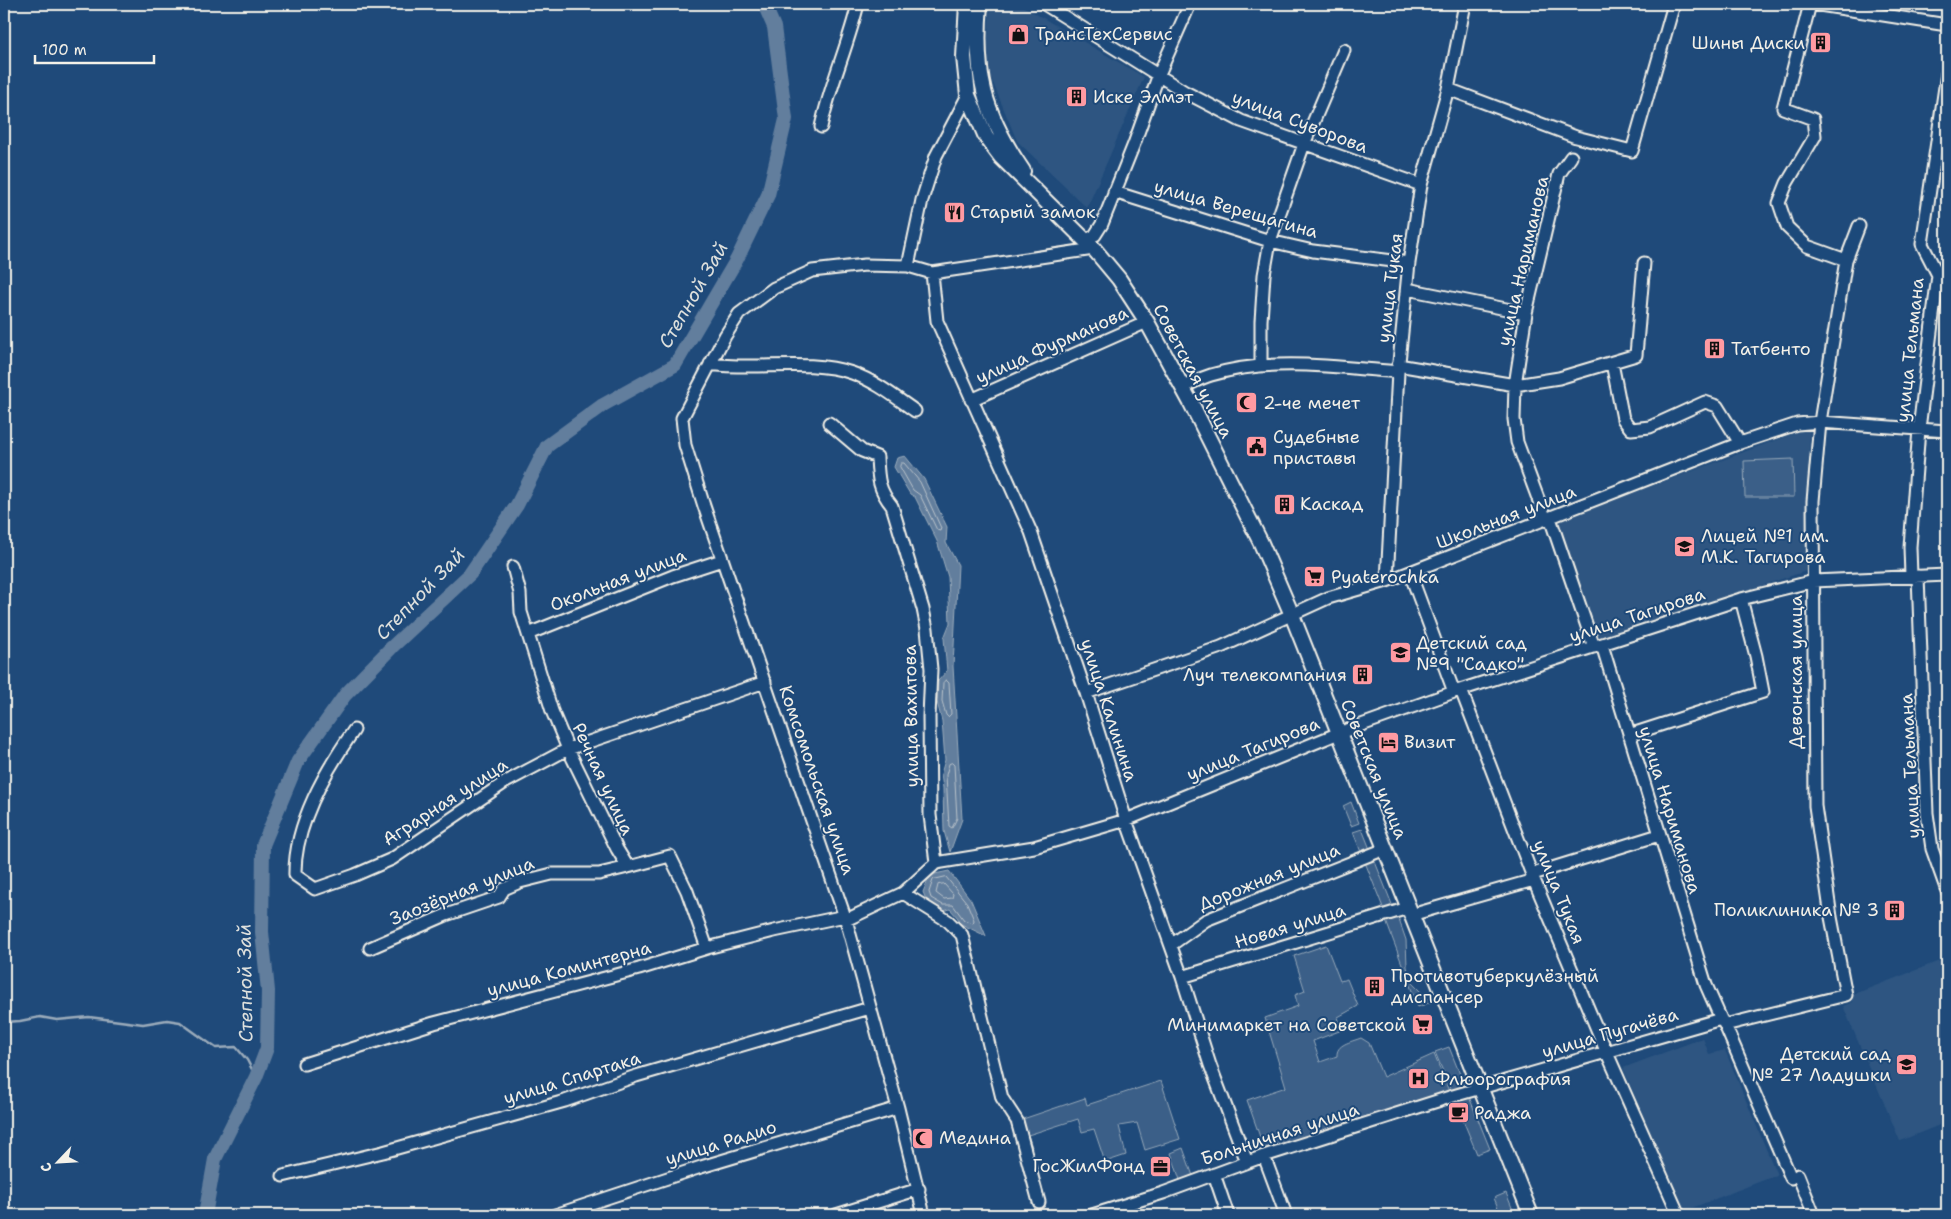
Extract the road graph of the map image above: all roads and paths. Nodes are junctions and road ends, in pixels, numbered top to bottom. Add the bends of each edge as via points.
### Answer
1 (858, 4) edge
2 (967, 4) edge
3 (980, 4) edge
4 (1044, 4) edge
5 (1190, 4) edge
6 (1464, 4) edge
7 (1674, 4) edge
8 (1812, 4) edge
9 (1947, 25) edge
10 (1344, 50) dead end
11 (1947, 73) edge
12 (1159, 74) junction
13 (1448, 89) junction
14 (968, 95) junction
15 (821, 127) dead end
16 (1304, 144) junction
17 (1571, 157) dead end
18 (1421, 185) junction
19 (1114, 192) junction
20 (1050, 205) junction
21 (1859, 226) dead end
22 (1270, 241) junction
23 (1090, 245) junction
24 (1846, 260) junction
25 (1409, 263) junction
26 (1644, 263) dead end
27 (908, 266) junction
28 (932, 273) junction
29 (1407, 289) junction
30 (1526, 312) junction
31 (1147, 322) junction
32 (1612, 363) junction
33 (710, 364) junction
34 (1261, 366) junction
35 (1398, 368) junction
36 (1516, 385) junction
37 (1183, 387) junction
38 (971, 400) junction
39 (914, 411) dead end
40 (1820, 422) junction
41 (828, 423) dead end
42 (1919, 429) junction
43 (1947, 431) edge
44 (1740, 443) junction
45 (1548, 519) junction
46 (722, 560) junction
47 (513, 567) dead end
48 (1410, 573) junction
49 (1947, 575) edge
50 (1914, 576) junction
51 (1814, 581) junction
52 (1387, 582) junction
53 (1741, 599) junction
54 (1292, 615) junction
55 (528, 634) junction
56 (1598, 646) junction
57 (765, 682) junction
58 (1457, 691) junction
59 (1086, 692) junction
60 (354, 730) dead end
61 (1339, 733) junction
62 (1629, 735) junction
63 (568, 749) junction
64 (1126, 820) junction
65 (1659, 835) junction
66 (1385, 849) junction
67 (936, 863) junction
68 (628, 867) junction
69 (1533, 877) junction
70 (1947, 891) edge
71 (903, 893) junction
72 (1409, 911) junction
73 (846, 918) junction
74 (1171, 946) junction
75 (370, 948) dead end
76 (706, 948) junction
77 (1182, 977) junction
78 (870, 1008) junction
79 (1723, 1022) junction
80 (1607, 1052) junction
81 (304, 1064) dead end
82 (1480, 1088) junction
83 (898, 1108) junction
84 (1264, 1156) junction
85 (1247, 1162) junction
86 (1214, 1174) junction
87 (284, 1176) dead end
88 (919, 1189) junction
89 (1039, 1202) dead end
90 (555, 1215) edge
91 (836, 1215) edge
92 (924, 1215) edge
93 (1092, 1215) edge
94 (1228, 1215) edge
95 (1286, 1215) edge
96 (1531, 1215) edge
97 (1679, 1215) edge
98 (1814, 1215) edge

1 - 15 street
2 - 14 main road, Советская улица via 964,57
3 - 20 main road, Советская улица via 978,65 982,88 1006,146
4 - 12 street, улица Суворова
5 - 12 street
6 - 13 street, улица Тукая
7 - 13 street via 1632,152 1576,137
8 - 9 street
8 - 24 street via 1783,108 1813,119 1815,136 1779,203 1787,227 1807,246
10 - 16 street
11 - 42 street, улица Тельмана via 1922,244 1938,275
12 - 16 street, улица Суворова via 1185,92 1241,121
12 - 19 street
13 - 18 street, улица Тукая
14 - 20 main road, Советская улица via 978,123 992,146
14 - 27 street via 936,156 922,200
16 - 18 street, улица Суворова
16 - 22 street
17 - 30 street, улица Нариманова via 1559,174
18 - 25 street, улица Тукая
19 - 22 street, улица Верещагина
19 - 23 street via 1100,229
20 - 23 main road, Советская улица
21 - 24 street, Девонская улица
22 - 25 street, улица Верещагина via 1313,251
22 - 34 street via 1264,275
23 - 28 street
23 - 31 main road, Советская улица via 1119,279
24 - 40 street, Девонская улица
25 - 29 street, улица Тукая
26 - 32 street via 1636,355
27 - 28 street, Комсомольская улица
27 - 33 street, Комсомольская улица via 865,265 812,271 774,288 739,314
28 - 38 street, улица Калинина via 937,322
29 - 30 street
29 - 35 street, улица Тукая
30 - 36 street, улица Нариманова
31 - 37 main road, Советская улица
31 - 38 street, улица Фурманова
32 - 36 street via 1559,378
32 - 44 street via 1624,419 1631,429 1650,427 1705,402 1717,406
33 - 39 street via 830,368 874,384
33 - 46 street, Комсомольская улица via 682,418 685,446
34 - 35 street
34 - 37 street via 1211,375
35 - 36 street
35 - 52 street, улица Тукая
36 - 45 street, улица Нариманова via 1514,420 1517,442
37 - 54 main road, Советская улица via 1261,543
38 - 59 street, улица Калинина via 1031,532
40 - 42 street, Школьная улица
40 - 44 street, Школьная улица via 1797,424
40 - 51 street, Девонская улица via 1813,501
41 - 67 street, улица Вахитова via 862,452 877,457 878,482 892,506 923,609 931,669 930,815
42 - 43 street, Школьная улица
42 - 50 street, улица Тельмана via 1910,547
44 - 45 street, Школьная улица
45 - 48 street, Школьная улица
45 - 56 street, улица Нариманова
46 - 55 street, Окольная улица via 673,576
46 - 57 street, Комсомольская улица
47 - 55 street, Речная улица
48 - 52 street, Школьная улица
48 - 58 street, улица Тукая
49 - 50 street, улица Тагирова
50 - 51 street, улица Тагирова
50 - 70 street, улица Тельмана via 1927,814 1932,850
51 - 53 street, улица Тагирова
51 - 79 street, Девонская улица via 1815,806 1846,995
52 - 54 street, Школьная улица via 1328,598
53 - 56 street, улица Тагирова
53 - 62 street via 1763,692
54 - 59 street, Школьная улица via 1222,647
54 - 61 main road, Советская улица
55 - 63 street, Речная улица via 552,711
56 - 58 street, улица Тагирова
56 - 62 street, улица Нариманова
57 - 63 street, Аграрная улица
57 - 73 street, Комсомольская улица
58 - 61 street, улица Тагирова
58 - 69 street, улица Тукая
59 - 64 street, улица Калинина
60 - 63 street, Аграрная улица via 319,786 295,859 295,875 315,889 392,859 504,783
61 - 64 street, улица Тагирова
61 - 66 main road, Советская улица
62 - 65 street, улица Нариманова
63 - 68 street, Речная улица
64 - 67 street, улица Тагирова via 1034,847
64 - 74 street, улица Калинина
65 - 69 street, Новая улица
65 - 79 street, улица Нариманова via 1706,985
66 - 72 main road, Советская улица
66 - 74 street, Дорожная улица via 1206,920
67 - 71 street
68 - 75 street, Заозёрная улица via 599,874 552,874 520,882 504,889 499,897
68 - 76 street via 670,856 687,892
69 - 72 street, Новая улица
69 - 80 street, улица Тукая
71 - 73 street
71 - 89 street via 948,921 962,935 1002,1098 1017,1121
72 - 77 street, Новая улица
72 - 82 main road, Советская улица
73 - 76 street, улица Коминтерна
73 - 78 street, Комсомольская улица
74 - 77 street, улица Калинина
76 - 81 street, улица Коминтерна via 434,1023
77 - 85 street, улица Калинина via 1210,1065
78 - 83 street, Комсомольская улица
78 - 87 street, улица Спартака via 565,1100 383,1152
79 - 80 street, улица Пугачёва via 1668,1033
79 - 98 street, улица Нариманова
80 - 82 street, улица Пугачёва
80 - 97 street, улица Тукая
82 - 84 street, Больничная улица
82 - 96 main road, Советская улица
83 - 88 street, Комсомольская улица
83 - 90 street, улица Радио via 701,1166
84 - 85 street, Больничная улица
84 - 95 street
85 - 86 street, Больничная улица
86 - 93 street, Больничная улица
86 - 94 street
88 - 91 street
88 - 92 street, Комсомольская улица

